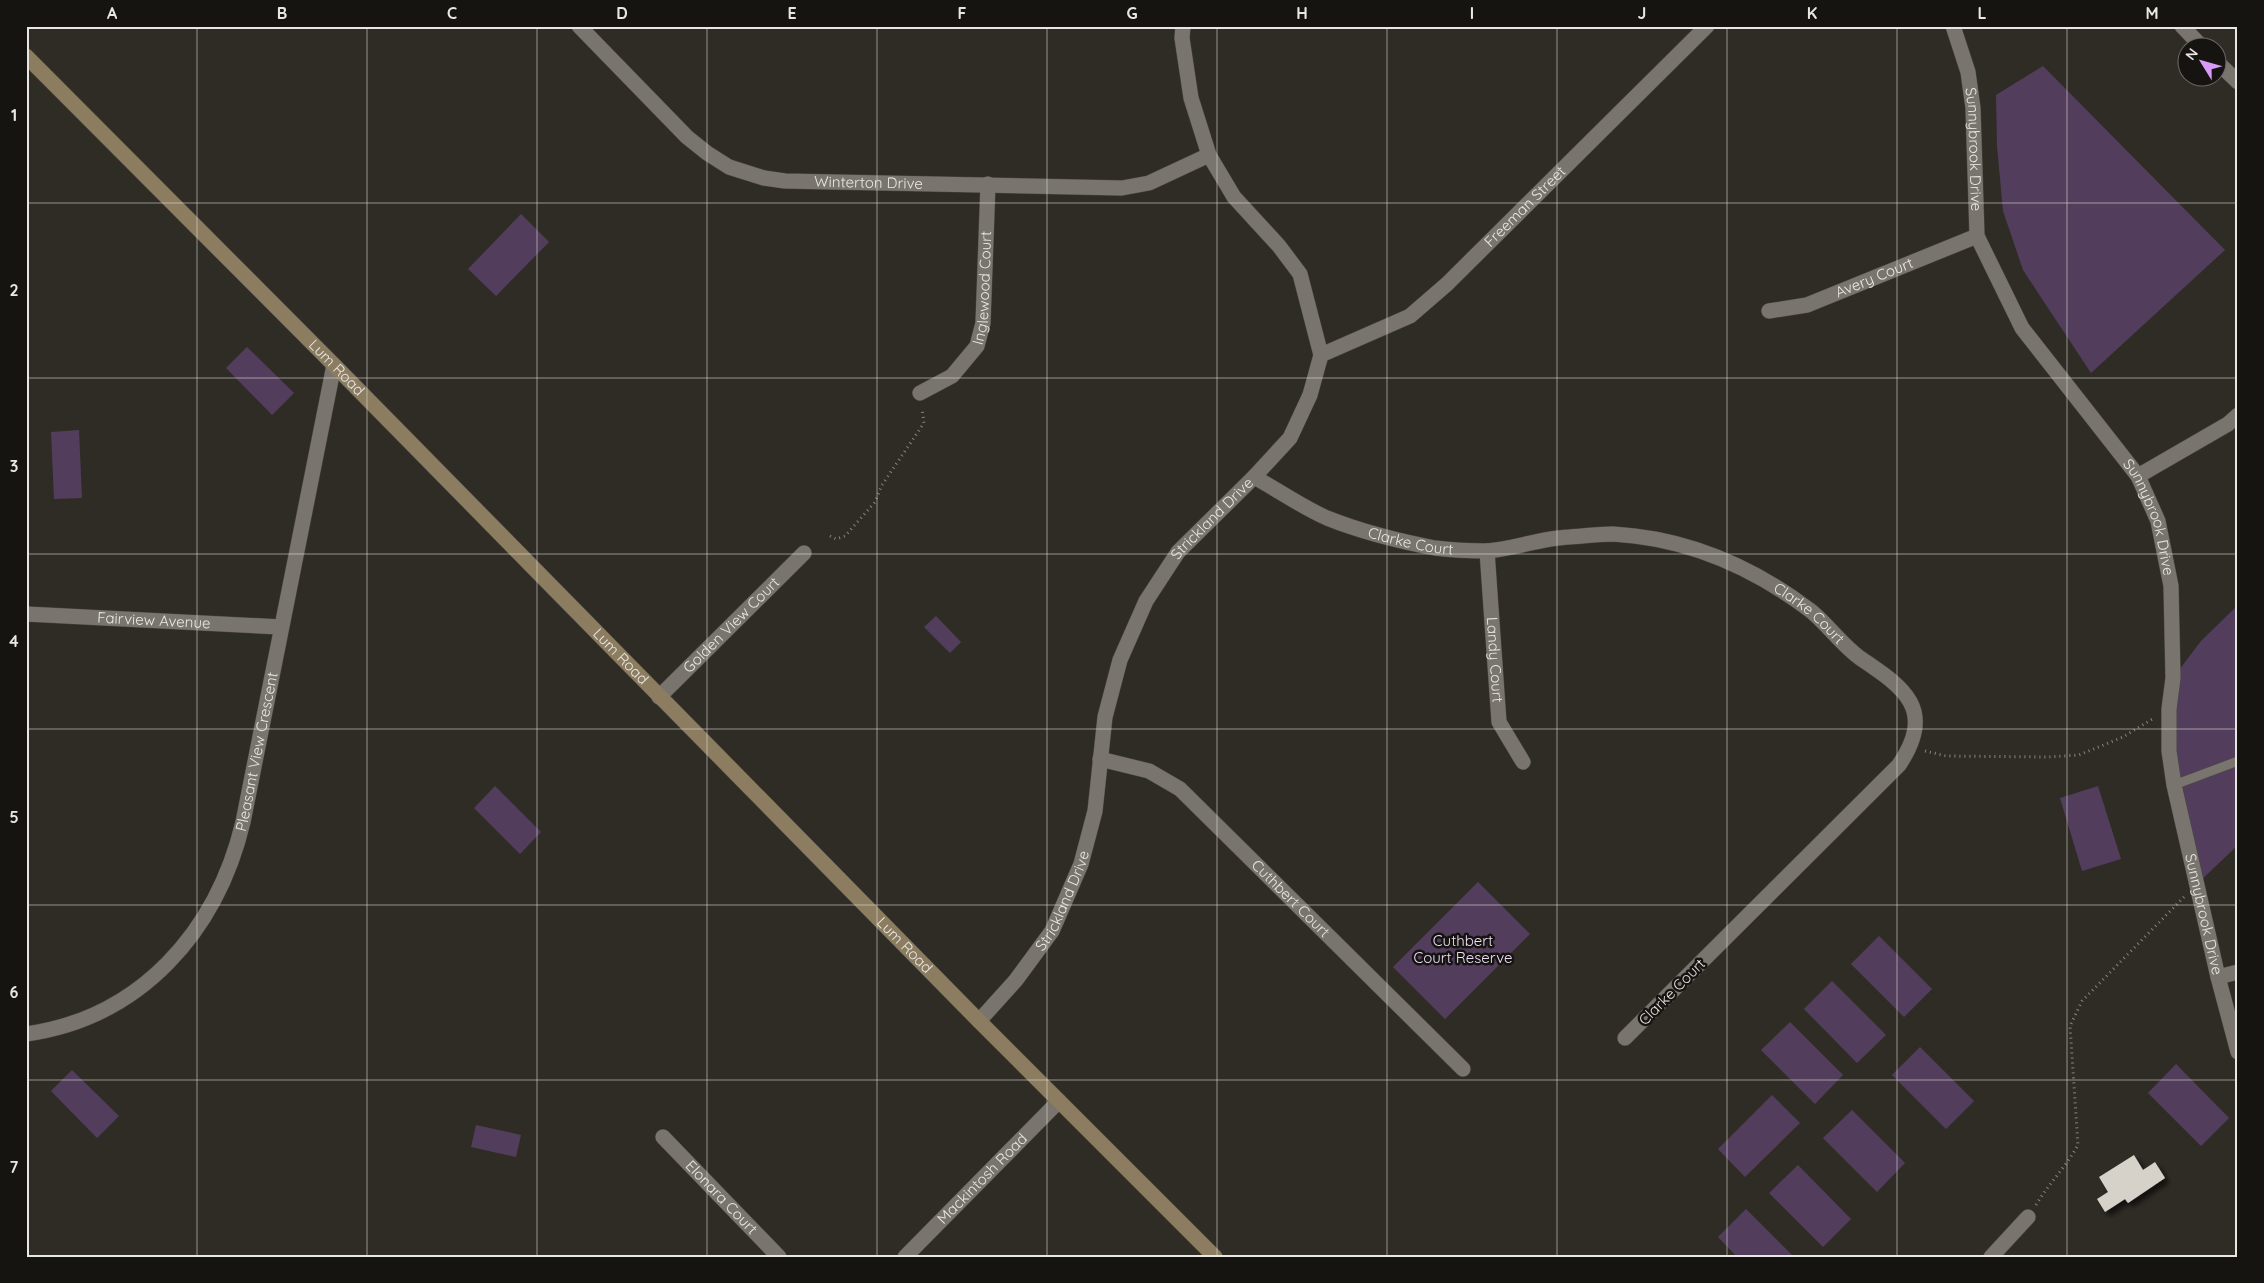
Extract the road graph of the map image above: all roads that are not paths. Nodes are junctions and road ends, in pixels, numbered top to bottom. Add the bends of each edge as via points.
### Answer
1 (579, 26) edge
2 (1183, 26) edge
3 (1707, 26) edge
4 (1953, 26) edge
5 (2182, 26) edge
6 (2193, 38) edge
7 (26, 56) edge
8 (2226, 71) edge
9 (2238, 82) edge
10 (1209, 155) junction
11 (988, 184) junction
12 (1977, 236) junction
13 (1769, 311) dead end
14 (1321, 355) junction
15 (334, 365) junction
16 (920, 393) road end
17 (2238, 415) edge
18 (2138, 476) junction
19 (1254, 477) junction
20 (1487, 551) junction
21 (804, 553) dead end
22 (26, 614) edge
23 (281, 627) junction
24 (659, 698) junction
25 (1100, 759) junction
26 (2238, 761) edge
27 (1523, 762) dead end
28 (2174, 785) junction
29 (2238, 972) edge
30 (2218, 977) junction
31 (979, 1022) junction
32 (26, 1034) edge
33 (1625, 1038) dead end
34 (2238, 1052) edge
35 (1463, 1069) dead end
36 (1059, 1101) junction
37 (663, 1137) dead end
38 (2028, 1217) road end
39 (779, 1257) edge
40 (905, 1257) edge
41 (1215, 1257) edge
42 (1991, 1257) edge

1 - 11 street, Winterton Drive via 687,137 729,167 785,181
2 - 10 street, Strickland Drive via 1191,98
3 - 14 street, Freeman Street via 1447,284 1410,316
4 - 12 street, Sunnybrook Drive via 1968,72 1973,108
5 - 6 street
7 - 15 street, Lum Road
8 - 9 street
10 - 11 street, Winterton Drive via 1149,183 1122,188
10 - 14 street, Strickland Drive via 1234,197 1300,274
11 - 16 street, Inglewood Court via 983,322 977,346 952,376
12 - 13 street, Avery Court via 1807,306
12 - 18 street, Sunnybrook Drive via 2022,328
14 - 19 street, Strickland Drive via 1310,395 1290,438
15 - 23 street, Pleasant View Crescent
15 - 24 street, Lum Road
17 - 18 street
18 - 28 street, Sunnybrook Drive via 2158,521 2171,586 2173,678 2169,750
19 - 20 street, Clarke Court via 1326,518 1389,539 1438,548
19 - 25 street, Strickland Drive via 1178,552 1146,601 1120,660 1105,717
20 - 27 street, Landy Court via 1499,722
20 - 33 street, Clarke Court via 1552,538 1613,534 1665,541 1704,551 1765,579 1812,612 1857,655 1896,682 1912,704 1916,727 1911,747 1899,765
21 - 24 street, Golden View Court
22 - 23 street, Fairview Avenue
23 - 32 street, Pleasant View Crescent via 237,846 202,920 188,942 144,985 68,1025
24 - 31 street, Lum Road
25 - 31 street, Strickland Drive via 1095,811 1081,864 1052,931 1016,980
25 - 35 street, Cuthbert Court via 1149,771 1180,789
26 - 28 lane
28 - 30 street, Sunnybrook Drive
29 - 30 street
30 - 34 street, Sunnybrook Drive
31 - 36 street, Lum Road
36 - 40 street, Mackintosh Road
36 - 41 street, Lum Road
37 - 39 street, Elonara Court
38 - 42 street

